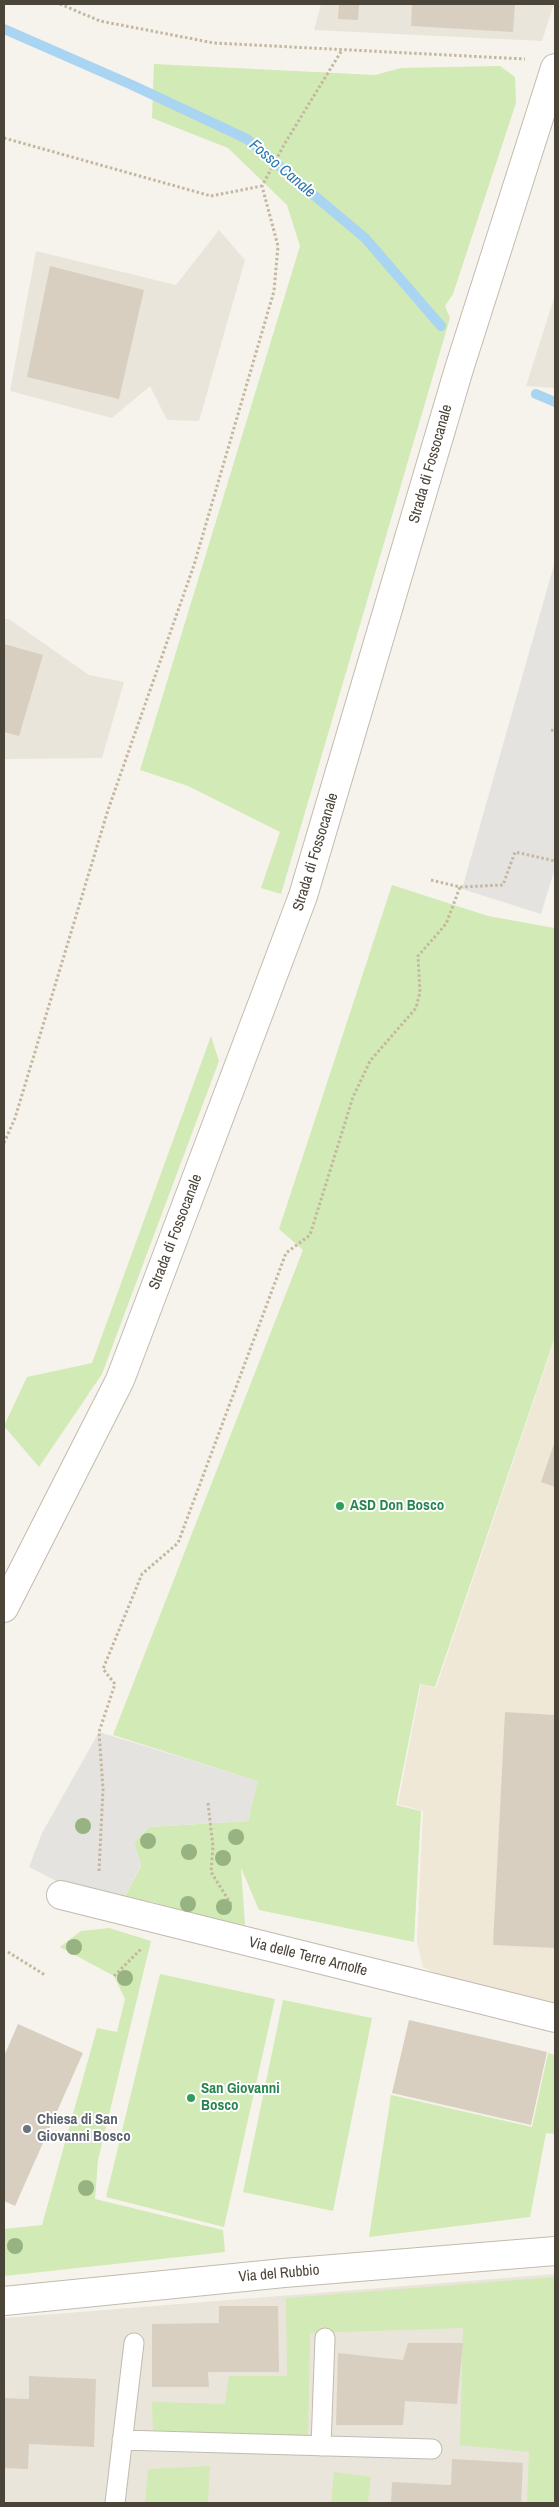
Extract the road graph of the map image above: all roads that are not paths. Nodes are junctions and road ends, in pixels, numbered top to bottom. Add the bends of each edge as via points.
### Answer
1 (555, 68) edge
2 (4, 1608) edge
3 (61, 1895) dead end
4 (555, 2018) edge
5 (555, 2251) edge
6 (4, 2301) edge
7 (325, 2338) dead end
8 (134, 2343) dead end
9 (122, 2440) junction
10 (322, 2446) junction
11 (432, 2449) dead end
12 (115, 2503) edge

1 - 2 street, Strada di Fossocanale via 459,369 303,896 120,1380
3 - 4 street, Via delle Terre Arnolfe
5 - 6 street, Via del Rubbio
7 - 10 lane
8 - 9 lane
9 - 10 lane
9 - 12 lane
10 - 11 lane

